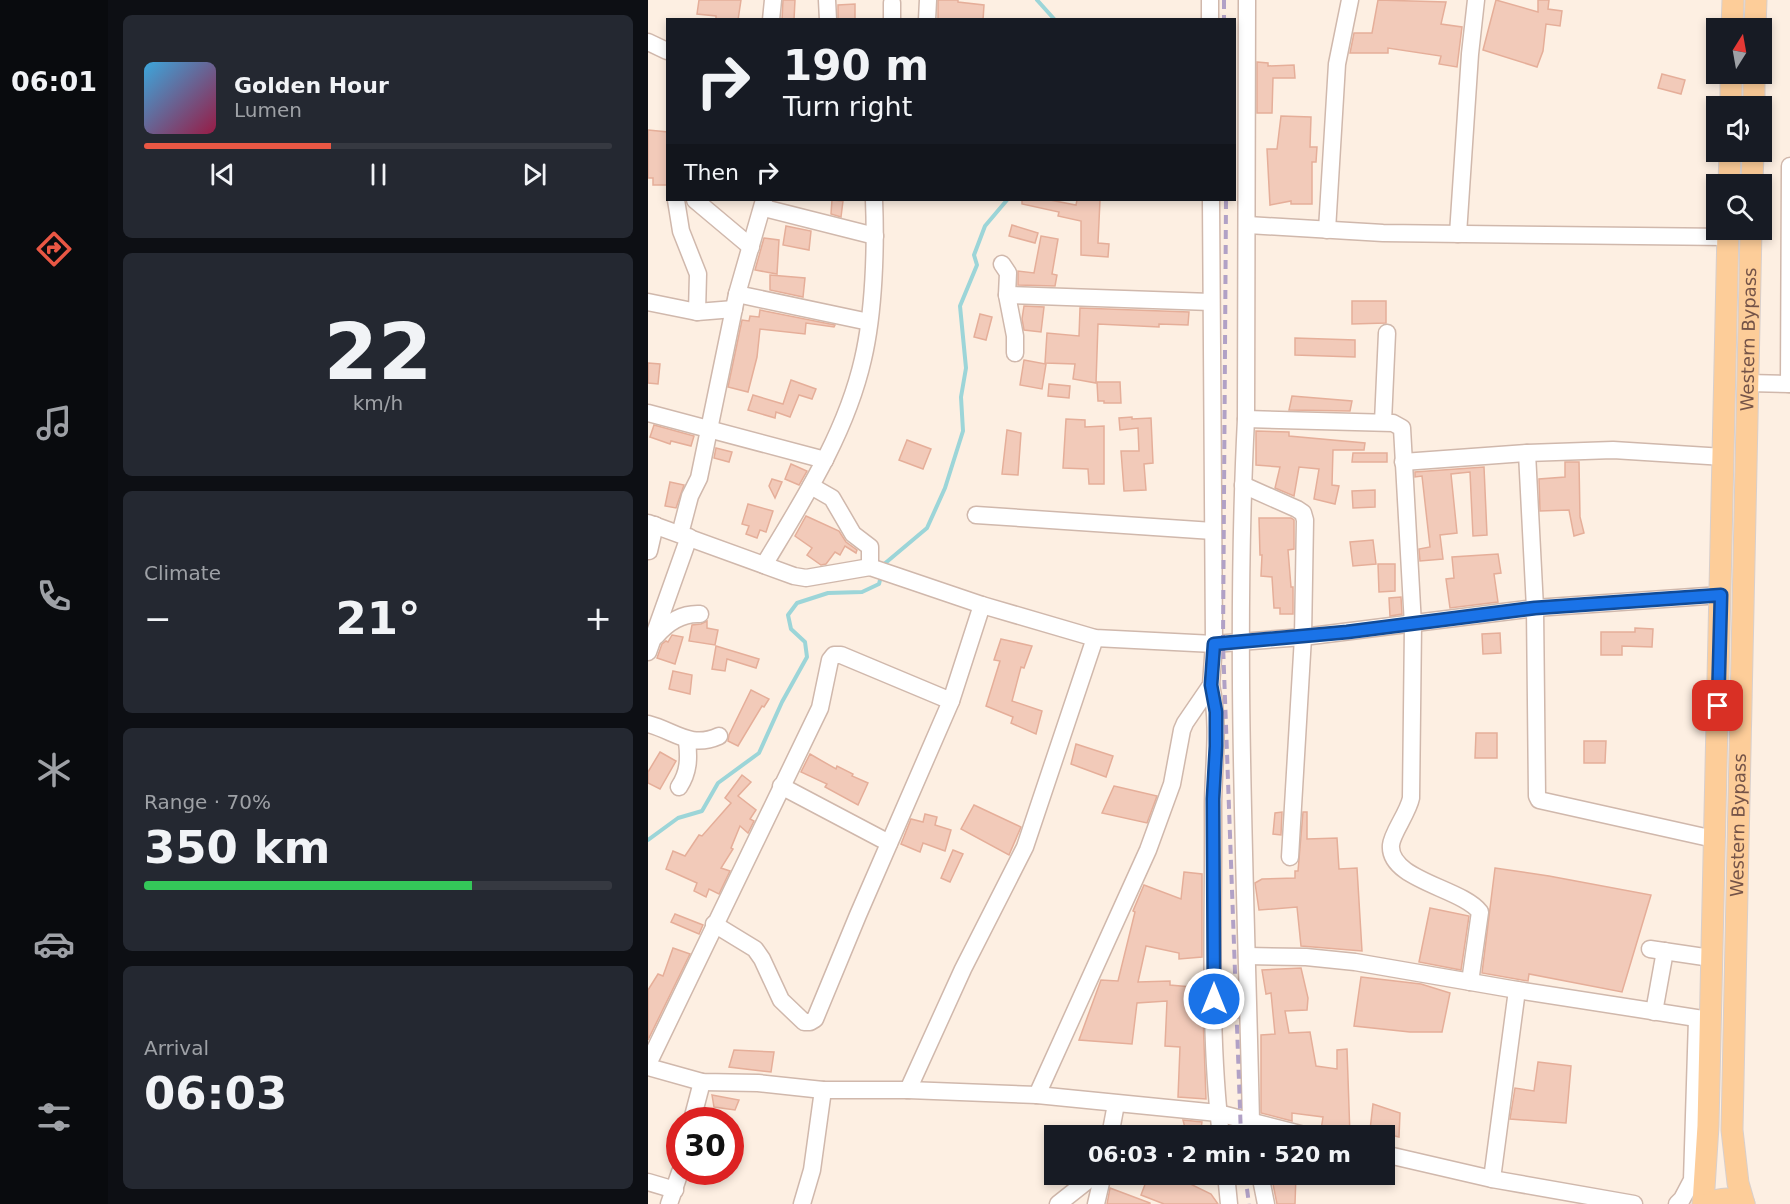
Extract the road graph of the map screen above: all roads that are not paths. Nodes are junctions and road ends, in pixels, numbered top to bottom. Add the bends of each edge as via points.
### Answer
1 (773, 0) edge
2 (827, 0) edge
3 (928, 0) edge
4 (1210, 0) edge
5 (1247, 0) edge
6 (1350, 0) edge
7 (1476, 0) edge
8 (1733, 0) edge
9 (1756, 0) edge
10 (771, 18) edge
11 (828, 18) edge
12 (927, 18) edge
13 (1210, 18) edge
14 (1732, 18) edge
15 (1755, 18) edge
16 (648, 42) edge
17 (666, 51) edge
18 (1790, 166) edge
19 (676, 201) edge
20 (696, 201) edge
21 (874, 201) edge
22 (1211, 201) edge
23 (764, 204) edge
24 (1248, 225) junction
25 (1327, 230) junction
26 (1706, 233) edge
27 (1458, 234) junction
28 (875, 236) junction
29 (1728, 240) edge
30 (1751, 240) edge
31 (751, 247) junction
32 (1790, 251) edge
33 (1002, 264) dead end
34 (1790, 277) edge
35 (1007, 295) junction
36 (648, 302) edge
37 (736, 302) junction
38 (1211, 302) junction
39 (697, 312) junction
40 (869, 321) junction
41 (1387, 333) dead end
42 (1015, 354) dead end
43 (1748, 383) junction
44 (1789, 384) edge
45 (648, 413) edge
46 (1246, 419) junction
47 (1383, 423) junction
48 (708, 428) junction
49 (1527, 453) junction
50 (1724, 457) junction
51 (825, 460) junction
52 (1403, 462) junction
53 (1243, 485) junction
54 (811, 486) junction
55 (976, 515) dead end
56 (652, 524) edge
57 (1213, 531) junction
58 (684, 536) junction
59 (649, 551) edge
60 (764, 565) junction
61 (870, 567) junction
62 (1721, 595) junction
63 (982, 605) junction
64 (1535, 608) junction
65 (700, 614) dead end
66 (1413, 625) junction
67 (1303, 637) junction
68 (1095, 638) junction
69 (1240, 642) junction
70 (649, 644) edge
71 (1214, 644) junction
72 (1211, 685) junction
73 (951, 701) junction
74 (648, 724) edge
75 (719, 736) dead end
76 (687, 741) junction
77 (781, 786) junction
78 (679, 787) dead end
79 (1714, 839) junction
80 (889, 843) junction
81 (1290, 857) dead end
82 (714, 924) junction
83 (1247, 956) junction
84 (1711, 958) junction
85 (1470, 982) junction
86 (1517, 990) junction
87 (1654, 1012) junction
88 (1703, 1019) junction
89 (648, 1065) edge
90 (702, 1082) junction
91 (823, 1090) junction
92 (908, 1090) junction
93 (1037, 1095) junction
94 (1116, 1104) junction
95 (695, 1107) edge
96 (1218, 1113) junction
97 (1112, 1125) edge
98 (1220, 1125) edge
99 (1244, 1125) edge
100 (1252, 1125) edge
101 (1395, 1157) edge
102 (1492, 1179) junction
103 (648, 1182) edge
104 (1082, 1185) edge
105 (1100, 1185) edge
106 (1227, 1185) edge
107 (1262, 1185) edge
108 (672, 1197) edge
109 (802, 1204) edge
110 (1058, 1204) edge
111 (1096, 1204) edge
112 (1229, 1204) edge
113 (1266, 1204) edge
114 (1634, 1204) edge
115 (1677, 1204) edge
116 (1703, 1204) edge
117 (1708, 1204) edge
118 (1744, 1204) edge

1 - 10 street
2 - 11 street
3 - 12 street
4 - 13 street
5 - 24 street
6 - 25 street via 1337,64
7 - 27 street
8 - 14 main road
9 - 15 main road
16 - 17 street
18 - 32 street
19 - 39 street via 681,231 698,274
20 - 31 street
21 - 28 street
22 - 38 street
23 - 28 street
23 - 31 street
24 - 25 street
24 - 46 street
25 - 27 street
26 - 27 street
28 - 40 street
29 - 50 main road, Western Bypass
30 - 43 main road, Western Bypass
31 - 37 street
32 - 34 street
33 - 35 street via 1008,273
34 - 44 street
35 - 38 street
35 - 42 street
36 - 39 street
37 - 39 street
37 - 40 street
37 - 48 street
38 - 57 street
40 - 51 street via 864,359 852,399
41 - 47 street
43 - 44 street
43 - 118 main road, Western Bypass via 1732,1130
45 - 48 street
46 - 47 street
46 - 53 street
47 - 52 street via 1402,428
48 - 51 street
48 - 58 street
49 - 50 street via 1613,450
49 - 52 street
49 - 64 street
50 - 62 main road, Western Bypass
51 - 54 street
52 - 66 street
53 - 67 street via 1303,513
53 - 69 street
54 - 60 street
54 - 61 street via 832,498 853,534 870,547
55 - 57 street
56 - 58 street
56 - 59 street
57 - 71 street
58 - 60 street
58 - 70 street
60 - 61 street via 806,578
61 - 63 street
62 - 64 street
62 - 79 main road, Western Bypass
63 - 68 street
63 - 73 street
64 - 66 street
64 - 79 street via 1539,800
65 - 70 street via 679,617
66 - 67 street
66 - 85 street via 1411,798 1391,843 1392,857 1404,870 1470,902 1480,912
67 - 69 street
67 - 81 street
68 - 71 street
68 - 92 street via 1025,848 963,969
69 - 71 street
69 - 83 street
71 - 72 street
72 - 93 street via 1185,723 1172,784 1148,850
72 - 96 street via 1216,712 1213,799
73 - 77 street via 834,655 820,708
73 - 80 street
74 - 76 street
75 - 76 street
76 - 78 street via 686,777
77 - 80 street
77 - 82 street
79 - 84 main road, Western Bypass
80 - 82 street via 815,1019 810,1022 804,1022 781,1000 755,949
82 - 89 street
83 - 85 street via 1355,962
83 - 100 street
84 - 87 street via 1657,950
84 - 88 main road, Western Bypass
85 - 86 street
86 - 87 street
86 - 102 street
87 - 88 street
88 - 115 street via 1692,1180
88 - 116 main road, Western Bypass via 1708,1143
89 - 90 street
90 - 91 street
90 - 95 street
91 - 92 street
91 - 109 street via 812,1170
92 - 93 street
93 - 94 street
94 - 96 street
94 - 97 street
96 - 98 street
96 - 99 street
101 - 102 street
102 - 114 street
103 - 108 street
104 - 110 street
105 - 111 street
106 - 112 street
107 - 113 street
117 - 118 main road via 1728,1199

